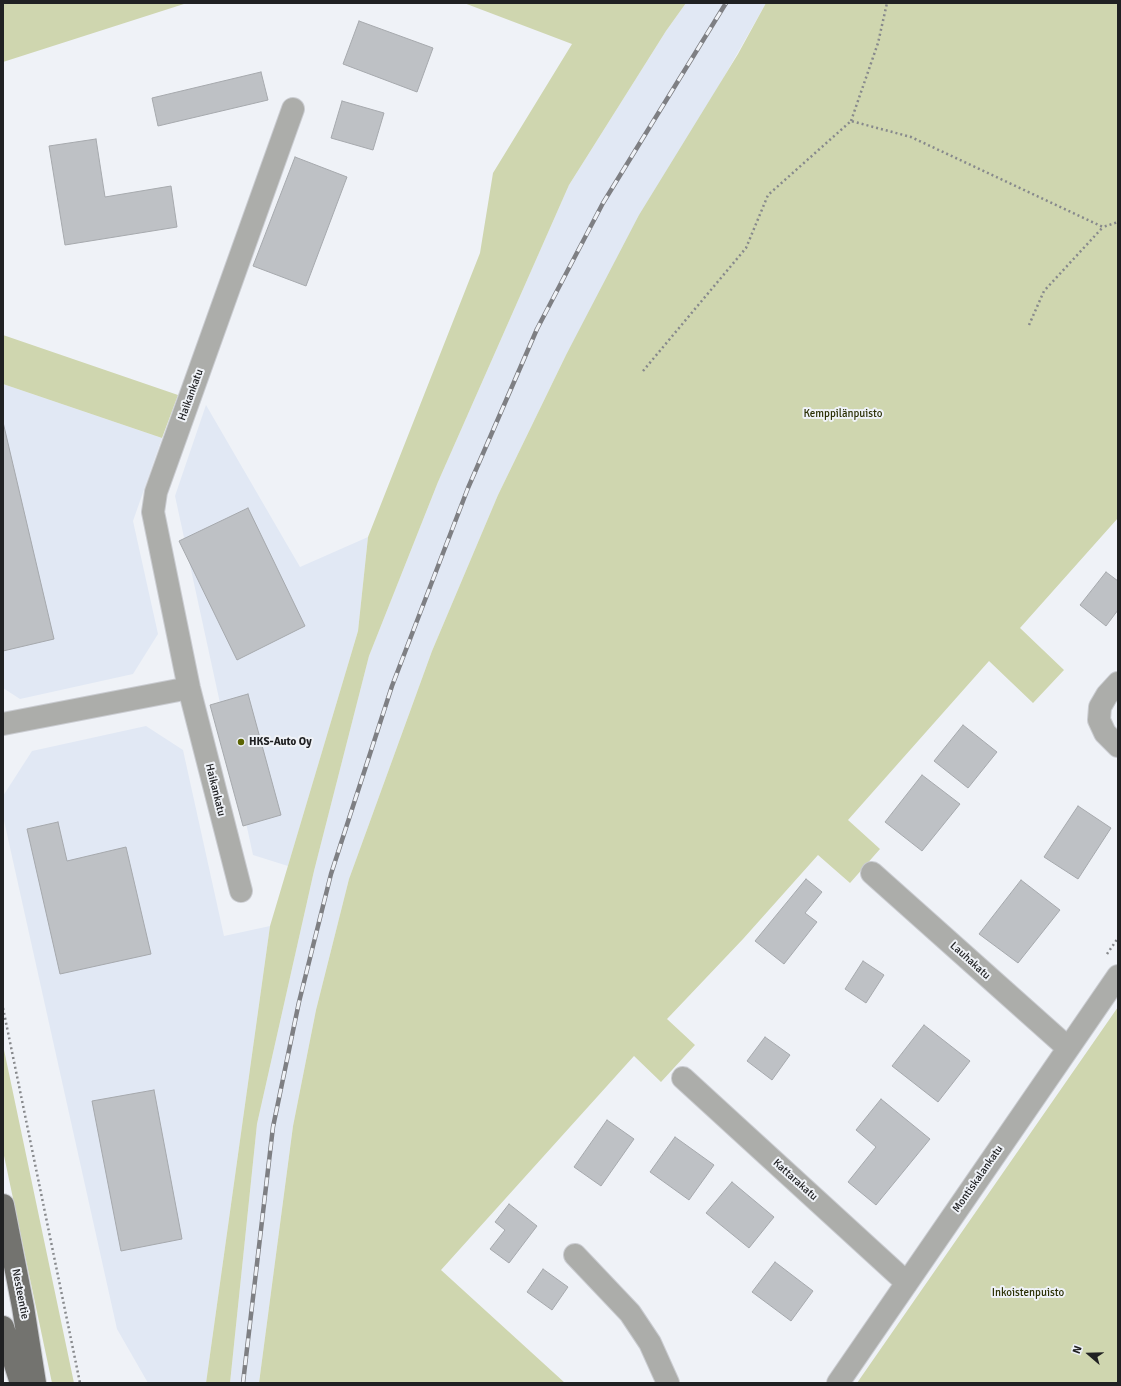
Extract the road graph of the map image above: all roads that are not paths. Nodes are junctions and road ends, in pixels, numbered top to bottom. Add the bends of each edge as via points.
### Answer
1 (293, 109) dead end
2 (1118, 683) edge
3 (189, 688) junction
4 (3, 724) edge
5 (1118, 746) edge
6 (872, 874) dead end
7 (241, 891) dead end
8 (1118, 976) edge
9 (1068, 1048) junction
10 (683, 1078) dead end
11 (3, 1205) edge
12 (575, 1255) dead end
13 (907, 1283) junction
14 (3, 1327) edge
15 (21, 1383) edge
16 (35, 1383) edge
17 (668, 1383) edge
18 (838, 1383) edge

1 - 3 street, Haikankatu via 156,492 153,512
2 - 5 street via 1100,707 1099,720 1105,733
3 - 4 street
3 - 7 street, Haikankatu
6 - 9 street, Lauhakatu
8 - 9 street, Montiskalankatu
9 - 13 street, Montiskalankatu
10 - 13 street, Kattarakatu
11 - 16 main road, Nesteentie
12 - 17 street via 630,1313 650,1343
13 - 18 street, Montiskalankatu
14 - 15 main road

